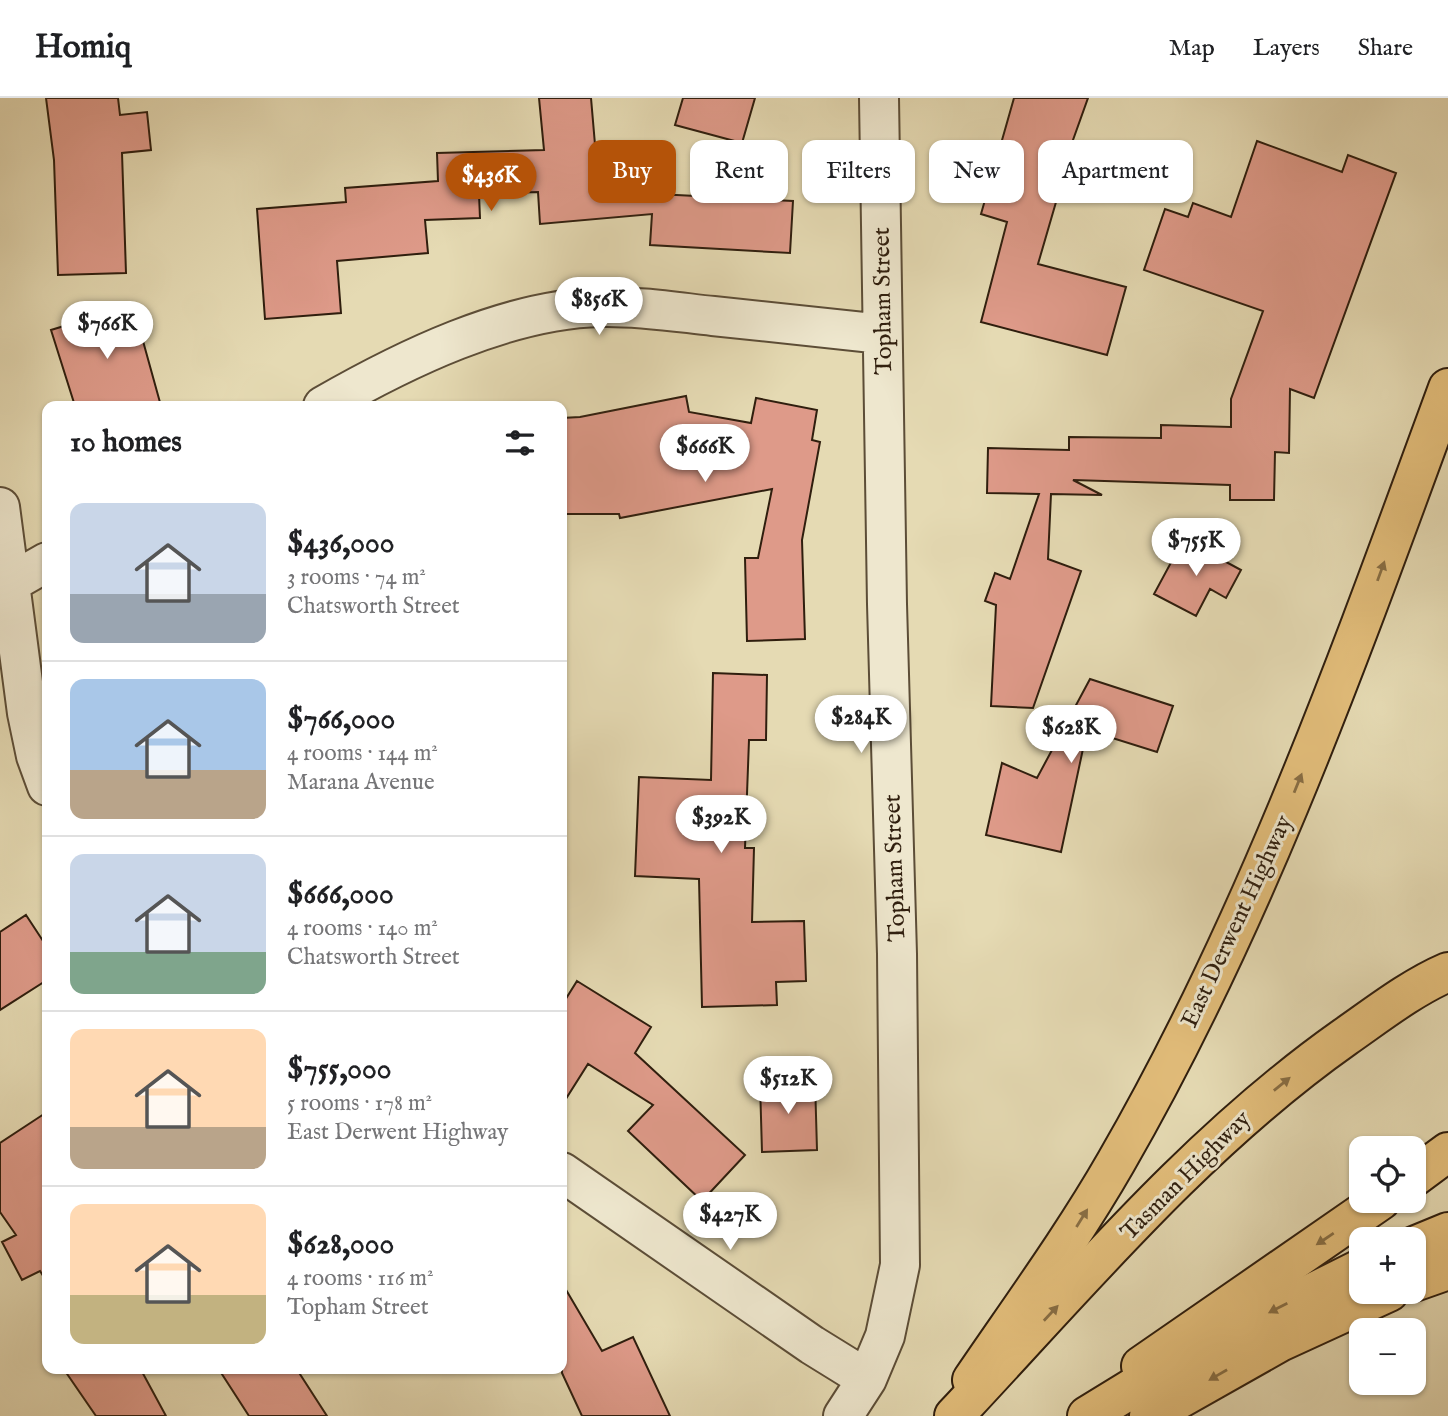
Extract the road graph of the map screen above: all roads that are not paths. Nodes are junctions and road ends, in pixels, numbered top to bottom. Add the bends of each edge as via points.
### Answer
1 (879, 98) edge
2 (882, 334) junction
3 (1448, 388) edge
4 (332, 401) edge
5 (0, 507) edge
6 (42, 565) edge
7 (12, 582) junction
8 (42, 772) edge
9 (1448, 972) edge
10 (1448, 1152) edge
11 (1426, 1168) edge
12 (567, 1175) edge
13 (1362, 1213) edge
14 (1448, 1232) edge
15 (1426, 1241) edge
16 (1448, 1270) edge
17 (1349, 1274) edge
18 (1426, 1278) edge
19 (1363, 1304) edge
20 (867, 1379) junction
21 (844, 1416) edge
22 (947, 1416) edge
23 (954, 1416) edge
24 (1074, 1416) edge
25 (1087, 1416) edge
26 (1149, 1416) edge

1 - 2 street, Topham Street
2 - 4 street via 642,308 565,311 451,344 379,374
2 - 20 street, Topham Street via 901,1217 896,1296
22 -> 3 main road, East Derwent Highway via 1116,1162 1244,914 1355,640
5 - 7 street
6 - 7 street
7 - 8 street via 27,713
23 -> 9 main road, Tasman Highway via 1161,1195 1244,1115 1362,1025
10 - 11 main road
12 - 20 street
13 -> 24 main road
14 - 15 main road
16 - 18 main road
17 -> 25 main road via 1180,1359
19 -> 26 main road via 1280,1342
20 - 21 street, Topham Street

